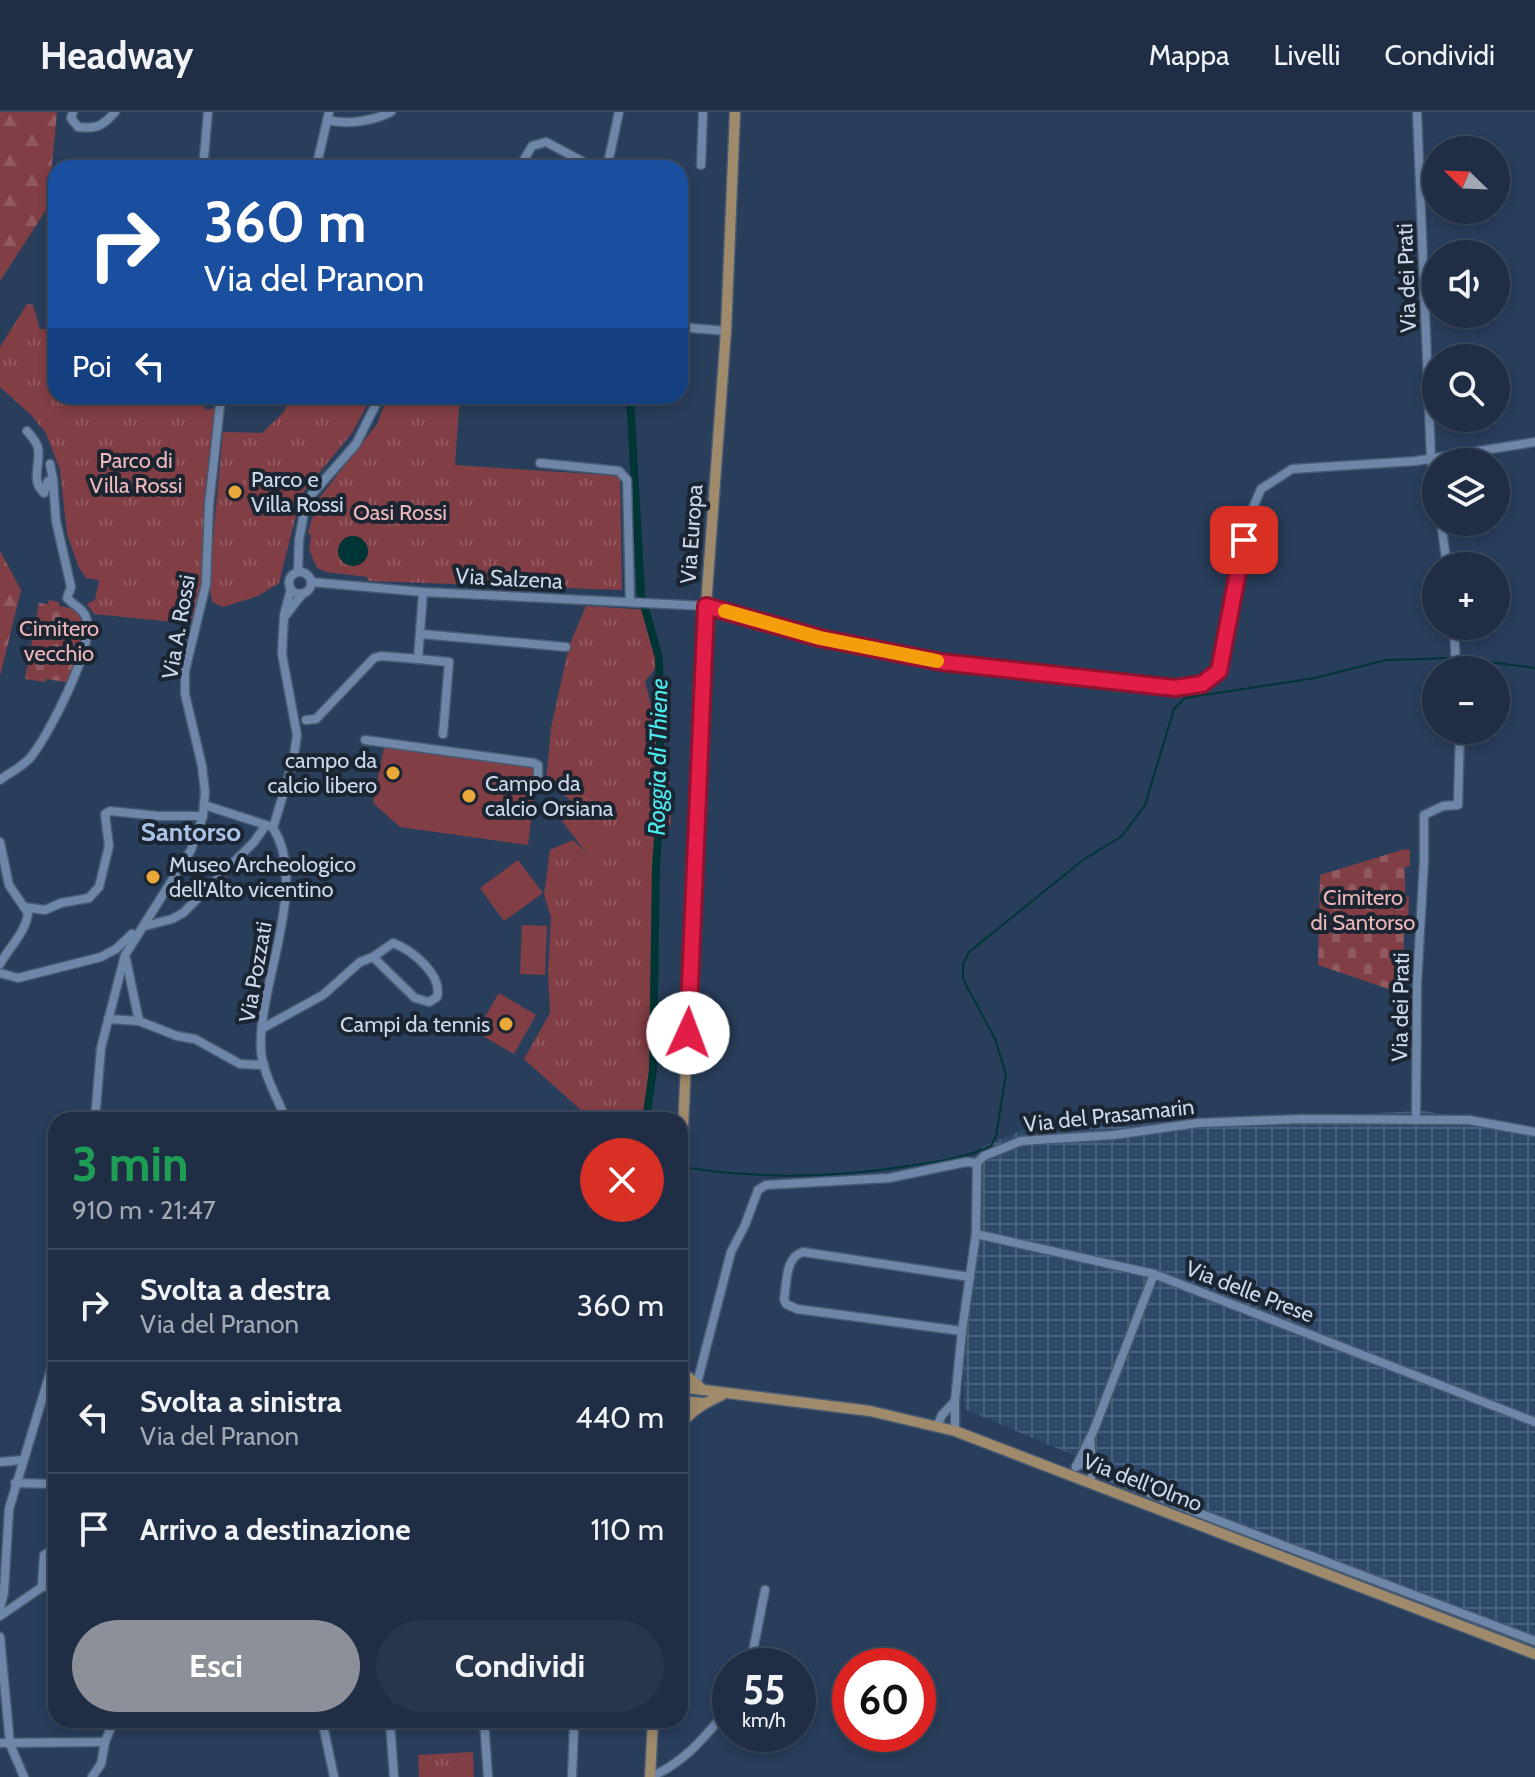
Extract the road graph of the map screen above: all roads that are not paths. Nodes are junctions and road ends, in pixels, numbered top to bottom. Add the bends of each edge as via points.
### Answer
1 (73, 112) edge
2 (115, 112) edge
3 (208, 112) edge
4 (391, 112) edge
5 (619, 112) edge
6 (703, 112) edge
7 (735, 112) edge
8 (1417, 112) edge
9 (328, 116) edge
10 (204, 160) edge
11 (318, 160) edge
12 (524, 160) edge
13 (580, 160) edge
14 (609, 160) edge
15 (701, 165) dead end
16 (688, 328) edge
17 (726, 331) junction
18 (220, 404) edge
19 (376, 404) edge
20 (27, 431) dead end
21 (1535, 442) edge
22 (1431, 448) edge
23 (1496, 448) edge
24 (1422, 459) edge
25 (540, 463) dead end
26 (49, 466) dead end
27 (53, 480) junction
28 (298, 572) junction
29 (311, 582) junction
30 (291, 589) junction
31 (423, 592) junction
32 (303, 593) junction
33 (633, 602) junction
34 (706, 606) junction
35 (284, 619) junction
36 (421, 634) junction
37 (566, 647) dead end
38 (418, 659) junction
39 (306, 720) dead end
40 (443, 734) dead end
41 (365, 740) dead end
42 (1460, 744) edge
43 (0, 780) edge
44 (538, 782) dead end
45 (204, 805) junction
46 (203, 816) junction
47 (270, 826) junction
48 (0, 842) edge
49 (24, 907) junction
50 (154, 910) junction
51 (145, 926) junction
52 (125, 955) junction
53 (373, 957) junction
54 (0, 964) edge
55 (0, 973) edge
56 (108, 1019) junction
57 (139, 1021) junction
58 (263, 1028) junction
59 (264, 1065) junction
60 (96, 1112) edge
61 (283, 1112) edge
62 (684, 1112) edge
63 (1416, 1120) junction
64 (1535, 1132) edge
65 (977, 1163) junction
66 (976, 1234) junction
67 (1154, 1274) junction
68 (970, 1277) junction
69 (962, 1331) junction
70 (688, 1377) edge
71 (48, 1379) edge
72 (688, 1388) edge
73 (702, 1389) junction
74 (724, 1394) junction
75 (955, 1401) junction
76 (688, 1402) edge
77 (703, 1403) junction
78 (688, 1414) edge
79 (1535, 1422) edge
80 (937, 1426) junction
81 (955, 1431) junction
82 (1090, 1438) junction
83 (22, 1460) junction
84 (0, 1462) edge
85 (1092, 1467) junction
86 (1074, 1471) junction
87 (1090, 1482) junction
88 (15, 1483) junction
89 (48, 1484) edge
90 (48, 1553) edge
91 (48, 1586) edge
92 (42, 1587) junction
93 (765, 1590) dead end
94 (1404, 1590) junction
95 (1391, 1599) junction
96 (0, 1609) edge
97 (1461, 1612) junction
98 (0, 1616) edge
99 (1463, 1626) junction
100 (0, 1637) edge
101 (1535, 1641) edge
102 (754, 1648) edge
103 (1535, 1654) edge
104 (111, 1728) edge
105 (324, 1728) edge
106 (390, 1728) edge
107 (485, 1728) edge
108 (574, 1728) edge
109 (653, 1728) edge
110 (712, 1728) edge
111 (105, 1742) junction
112 (5, 1744) edge
113 (22, 1772) edge
114 (92, 1777) edge
115 (334, 1777) edge
116 (394, 1777) edge
117 (488, 1777) edge
118 (572, 1777) edge
119 (650, 1777) edge

1 - 2 street via 78,127 92,129
3 - 10 street
4 - 9 street via 346,122
5 - 14 street
6 - 15 street
7 - 17 main road, Via Europa
8 - 22 street, Via dei Prati
9 - 11 street
12 - 13 street via 532,146 546,142
16 - 17 street
17 - 34 main road, Via Europa
18 - 45 street, Via A. Rossi via 206,584 185,671
19 - 28 street via 356,444 312,494 296,555
20 - 27 street via 38,446 39,488 44,493
21 - 23 street, Via Salzena
24 - 34 street, Via Salzena via 1292,469 1261,489 1249,517 1219,671 1202,684 1141,686 941,662 820,638
25 - 33 street via 619,471 627,480
26 - 27 street
27 - 43 street via 71,587 67,598 87,620 87,645 39,746
28 - 29 street
28 - 30 street via 290,578
29 - 31 street, Via Salzena
29 - 32 street
30 - 32 street
30 - 35 street
31 - 33 street, Via Salzena
31 - 36 street
32 - 35 street
33 - 34 street, Via Salzena
34 - 62 main road, Via Europa
35 - 47 street via 282,654 297,735
36 - 37 street
36 - 38 street
38 - 39 street via 374,658 316,719
38 - 40 street via 449,662
41 - 44 street via 534,763
42 - 63 street, Via dei Prati via 1458,805 1424,815
45 - 46 street, Via A. Rossi
45 - 47 street
46 - 49 street via 110,811 105,814 109,846 99,887 89,898 45,910
46 - 50 street, Via A. Rossi via 191,850
47 - 51 street via 183,913
47 - 58 street, Via Pozzati via 282,841 285,898
48 - 49 street via 9,885
49 - 54 street via 26,927
50 - 51 street
50 - 55 street via 126,941 101,957 18,978
51 - 52 street
52 - 56 street
52 - 57 street
53 - 53 street via 415,998 429,1002 437,997 433,977 404,947 393,943
53 - 58 street via 323,995
56 - 57 street
56 - 60 street
57 - 59 street via 195,1039 240,1064
58 - 59 street, Via Pozzati
59 - 61 street, Via Pozzati
63 - 64 street, Via del Prasamarin via 1469,1120
63 - 65 street, Via del Prasamarin via 1198,1123 1021,1141
65 - 66 street
65 - 73 street, Via del Prasamarin via 889,1178 761,1187 731,1252
66 - 67 street
66 - 68 street
67 - 79 street, Via delle Prese
67 - 82 street, Via delle Prese
68 - 69 street
68 - 69 street via 798,1252 790,1260 784,1299 797,1309
69 - 75 street
70 - 73 main road
71 - 83 street
72 - 73 main road, Via dell'Olmo
73 - 74 main road, Via dell'Olmo
74 - 77 main road, Via dell'Olmo
74 - 80 main road, Via dell'Olmo via 870,1411
75 - 80 street
75 - 81 street
76 - 77 main road, Via dell'Olmo
77 - 78 main road, Via dell'Olmo
80 - 81 main road, Via dell'Olmo
81 - 86 main road, Via dell'Olmo
82 - 85 street
82 - 86 street, Via delle Prese
83 - 84 street
83 - 88 street
85 - 86 street via 1084,1463
85 - 87 street
85 - 94 street, Via dell'Olmo
86 - 87 main road, Via dell'Olmo
87 - 95 main road, Via dell'Olmo
88 - 89 street
88 - 96 street
90 - 92 street
91 - 92 street
92 - 98 street
93 - 102 street
94 - 95 street
94 - 97 street, Via dell'Olmo
95 - 99 main road, Via dell'Olmo
97 - 99 street
97 - 101 street, Via dell'Olmo
99 - 103 main road, Via dell'Olmo
100 - 112 street
104 - 111 street
105 - 115 street
106 - 116 street
107 - 117 street
108 - 118 street
109 - 119 main road
110 - 119 street via 671,1768
111 - 112 street
111 - 114 street
112 - 113 street

